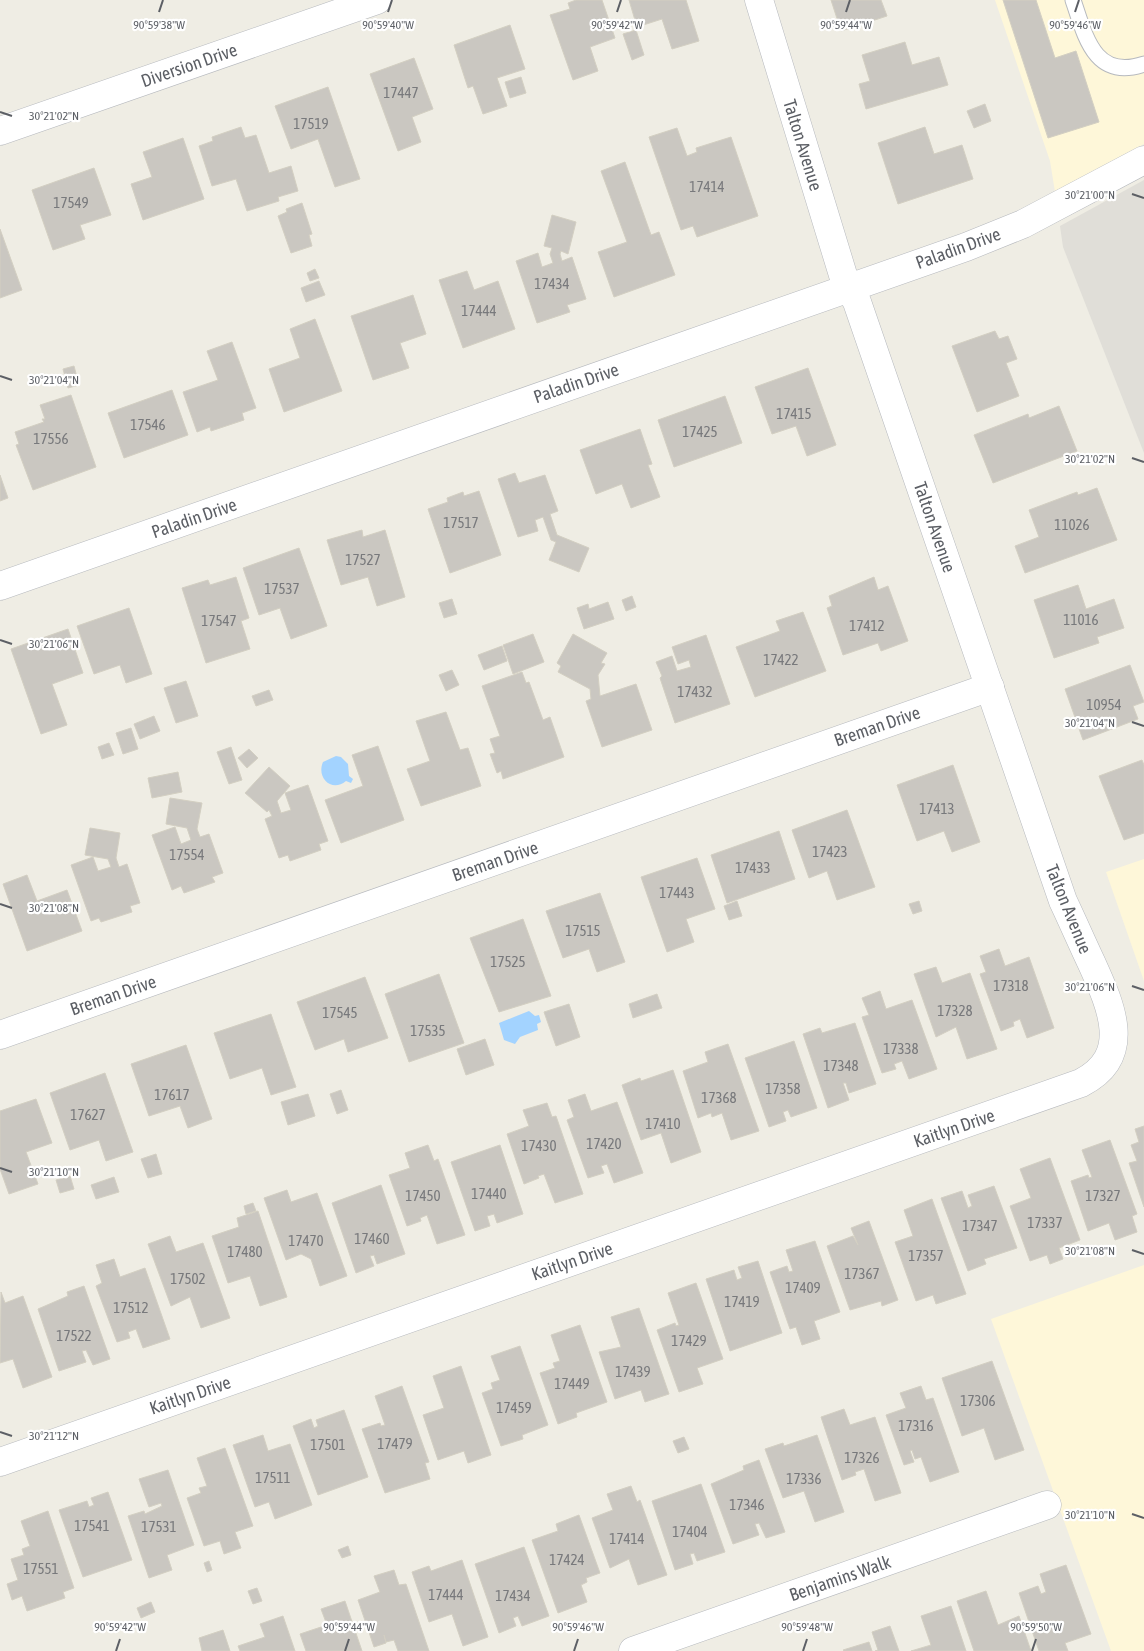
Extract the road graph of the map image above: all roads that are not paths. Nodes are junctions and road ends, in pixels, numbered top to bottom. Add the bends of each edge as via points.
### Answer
1 (377, 0) edge
2 (759, 0) edge
3 (1073, 0) edge
4 (317, 10) edge
5 (1144, 64) edge
6 (0, 131) edge
7 (1144, 160) edge
8 (850, 288) junction
9 (0, 586) edge
10 (990, 687) junction
11 (0, 1035) edge
12 (1111, 1051) joint
13 (7, 1456) edge
14 (1047, 1505) dead end
15 (633, 1651) edge

1 - 4 street, Diversion Drive
2 - 8 street, Talton Avenue via 840,266
3 - 5 lane via 1094,54 1117,67
4 - 6 street, Diversion Drive
7 - 8 street, Paladin Drive via 1023,224
8 - 9 street, Paladin Drive
8 - 10 street, Talton Avenue
10 - 11 street, Breman Drive
10 - 12 street, Talton Avenue via 1063,901 1106,995 1113,1020
12 - 13 street, Kaitlyn Drive via 1106,1065 1081,1083
14 - 15 street, Benjamins Walk

